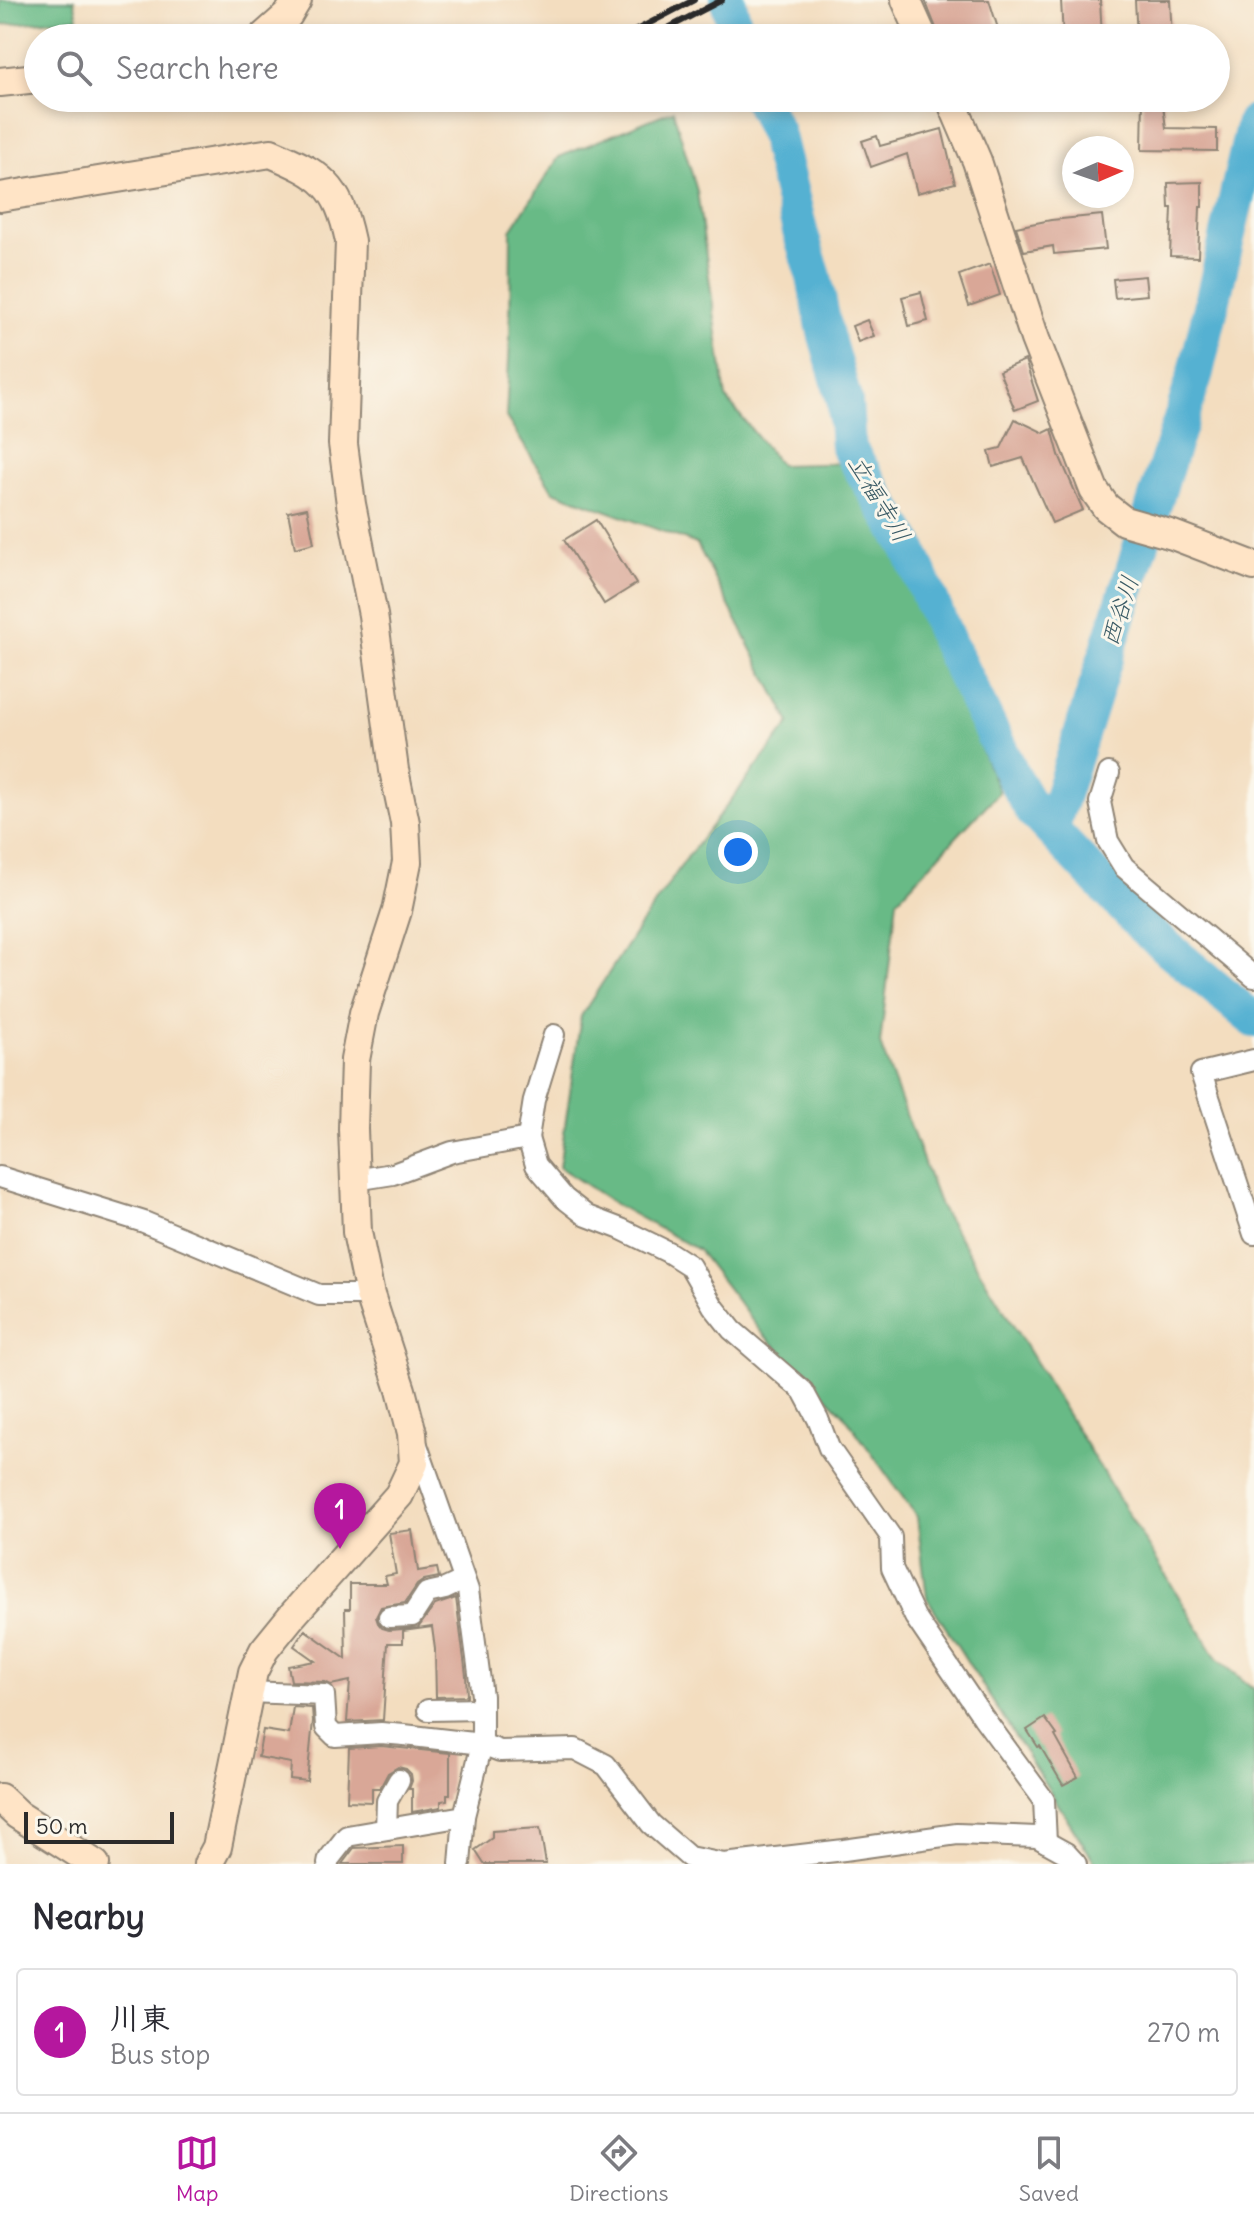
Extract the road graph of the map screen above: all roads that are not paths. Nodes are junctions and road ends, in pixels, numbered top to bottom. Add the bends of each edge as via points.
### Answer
1 (297, 0) edge
2 (906, 0) edge
3 (278, 24) edge
4 (917, 24) edge
5 (24, 79) edge
6 (0, 82) edge
7 (956, 112) edge
8 (0, 197) edge
9 (1254, 566) edge
10 (1109, 773) dead end
11 (1254, 977) edge
12 (554, 1035) dead end
13 (1254, 1060) edge
14 (528, 1138) junction
15 (0, 1177) edge
16 (355, 1180) junction
17 (1254, 1234) edge
18 (370, 1295) junction
19 (412, 1433) junction
20 (464, 1580) junction
21 (389, 1617) dead end
22 (248, 1692) junction
23 (482, 1709) junction
24 (428, 1710) dead end
25 (482, 1744) junction
26 (399, 1780) dead end
27 (0, 1798) edge
28 (464, 1818) junction
29 (386, 1829) junction
30 (1046, 1842) junction
31 (467, 1850) edge
32 (845, 1857) edge
33 (687, 1860) edge
34 (95, 1864) edge
35 (208, 1864) edge
36 (328, 1864) edge
37 (476, 1864) edge
38 (1076, 1864) edge

1 - 3 street
2 - 4 street
5 - 6 street
7 - 9 street via 1094,490 1124,521
8 - 16 street via 271,153 324,180 344,213 350,256 343,444 407,862 355,1060
10 - 11 street via 1100,802 1108,841 1124,867
12 - 14 street
13 - 17 street via 1201,1073
14 - 16 street via 452,1152 393,1174
14 - 30 street via 536,1165 564,1198 587,1216 690,1266 732,1330 803,1391 829,1448 891,1537 892,1568 915,1617 1044,1800
15 - 18 street via 144,1222 319,1295
16 - 18 street via 357,1232
18 - 19 street
19 - 20 street
19 - 22 street via 414,1463 399,1495 264,1650
20 - 21 street via 427,1593 412,1616
20 - 23 street
22 - 25 street via 324,1695 326,1727 335,1736 381,1733
22 - 35 street via 217,1847
23 - 24 street
23 - 25 street
25 - 28 street
25 - 33 street via 500,1751 575,1749 606,1765 651,1824
26 - 29 street via 387,1801
27 - 34 street
28 - 29 street
28 - 31 street
29 - 36 street via 347,1836
30 - 32 street via 1037,1837 957,1834
30 - 38 street
31 - 37 street
32 - 33 street via 724,1864

